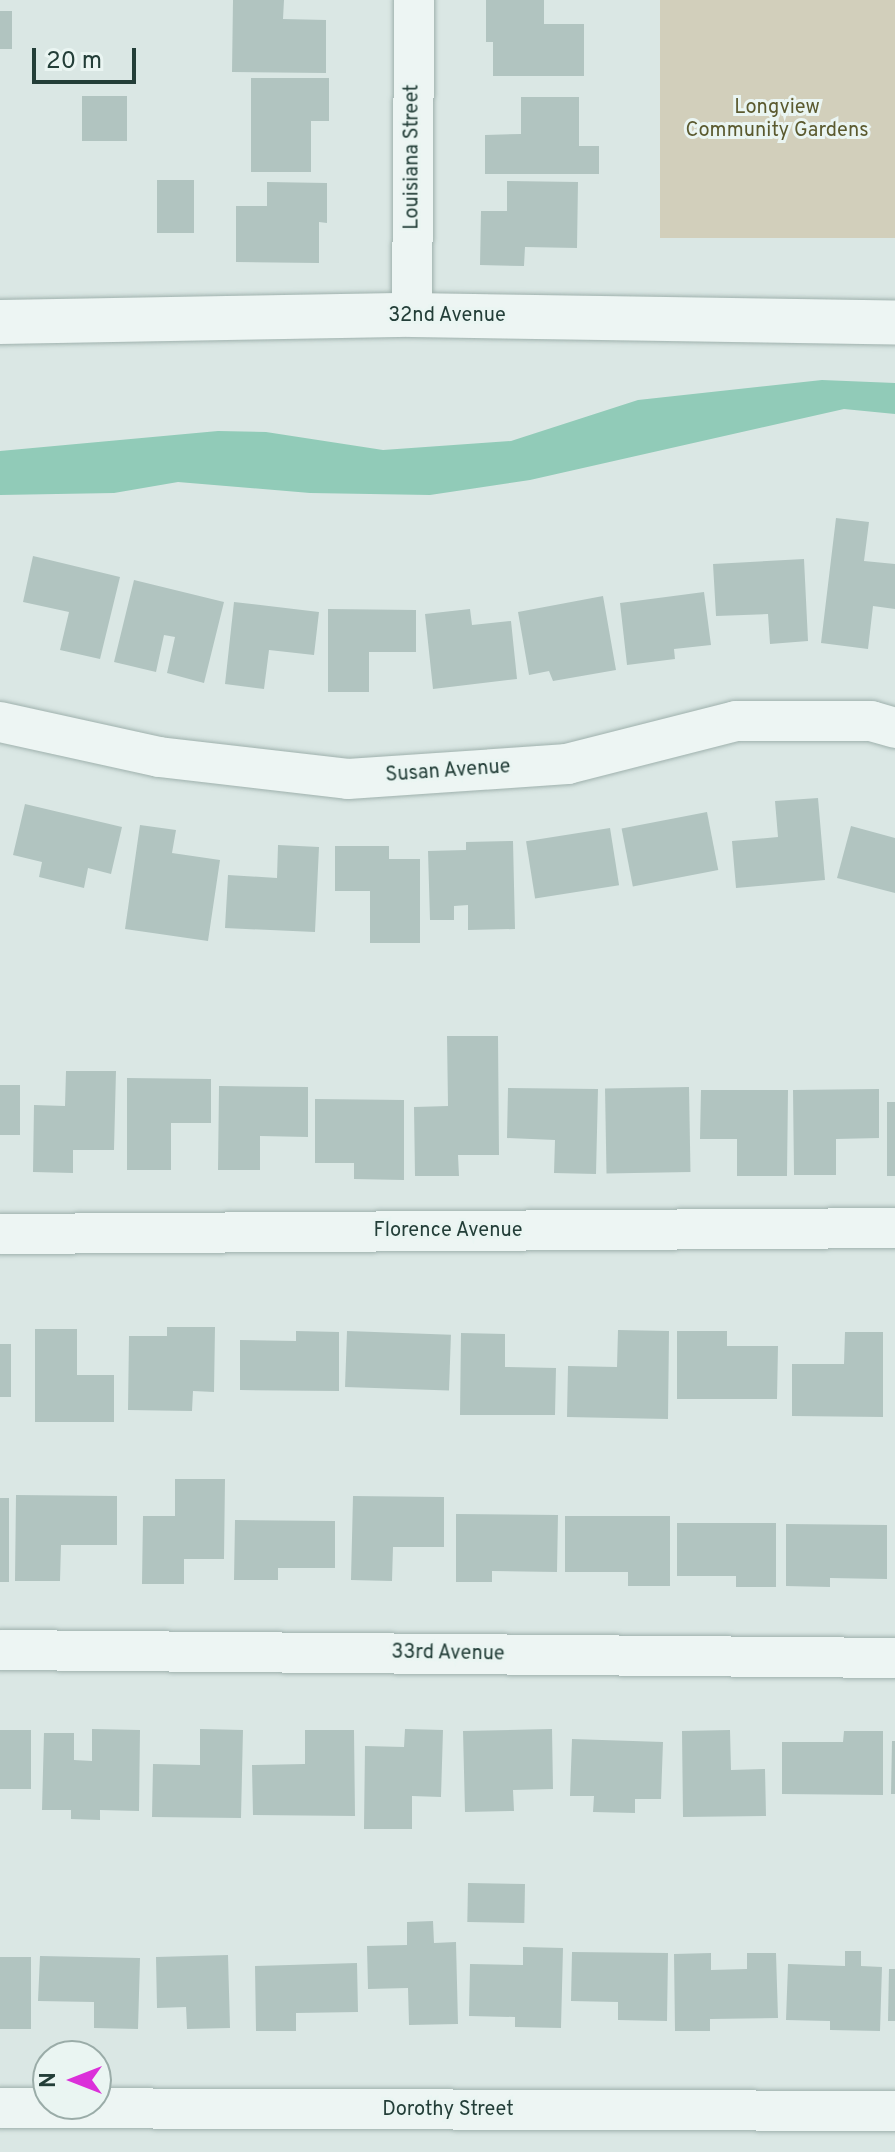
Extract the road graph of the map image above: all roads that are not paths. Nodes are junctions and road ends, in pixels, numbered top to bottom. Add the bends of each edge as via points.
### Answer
1 (414, 0) edge
2 (412, 315) junction
3 (0, 322) edge
4 (895, 323) edge
5 (0, 722) edge
6 (895, 728) edge
7 (895, 1228) edge
8 (0, 1234) edge
9 (0, 1650) edge
10 (895, 1658) edge
11 (0, 2108) edge
12 (895, 2111) edge

1 - 2 street, Louisiana Street
2 - 3 street, 32nd Avenue
2 - 4 street, 32nd Avenue
5 - 6 street, Susan Avenue via 159,757 348,779 567,764 736,721 871,721
7 - 8 street, Florence Avenue
9 - 10 street, 33rd Avenue
11 - 12 street, Dorothy Street

